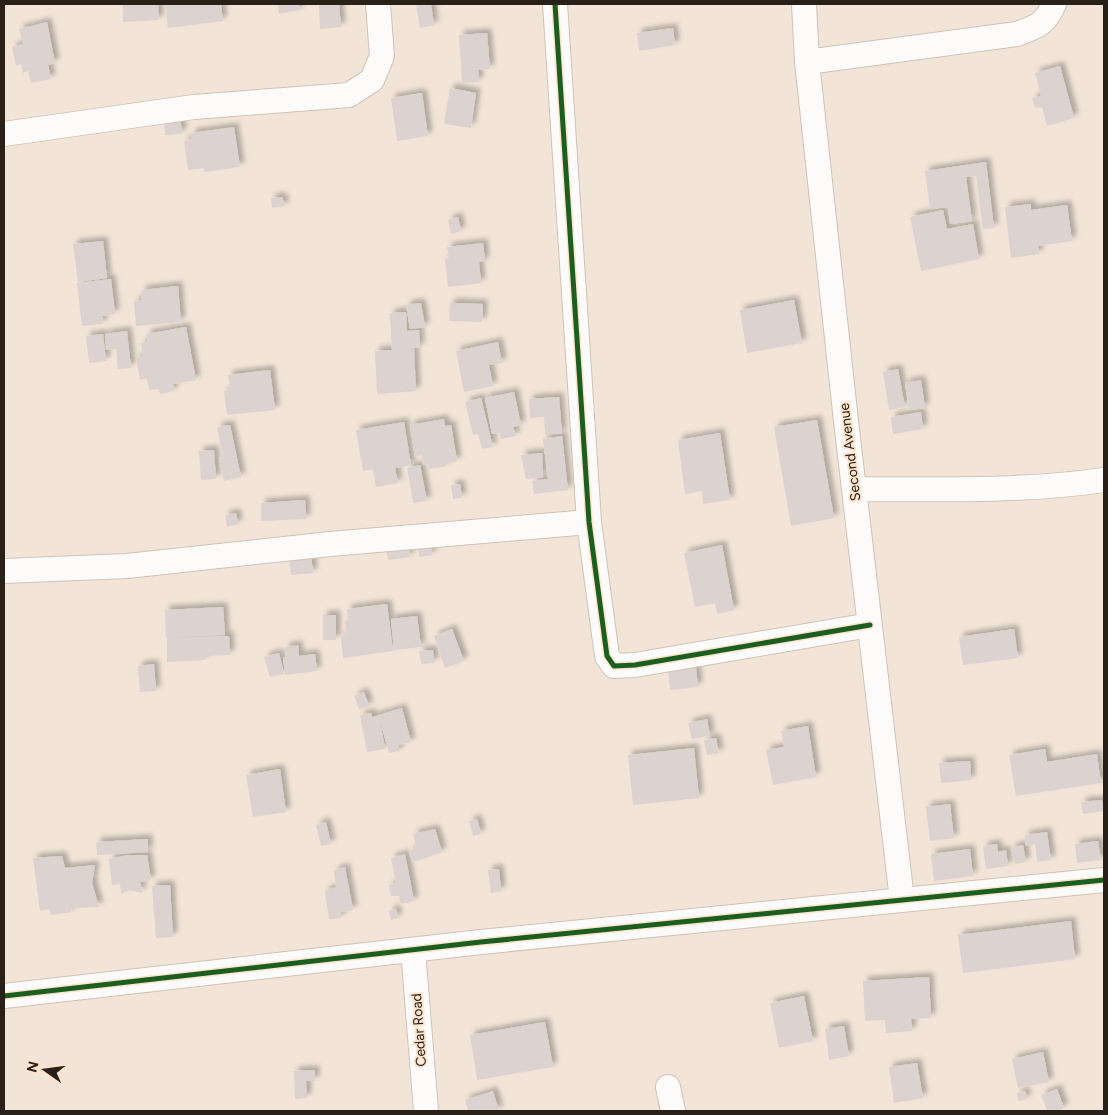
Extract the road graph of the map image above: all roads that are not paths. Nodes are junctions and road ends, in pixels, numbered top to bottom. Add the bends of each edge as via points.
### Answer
1 (378, 4) edge
2 (554, 4) edge
3 (804, 4) edge
4 (1054, 4) edge
5 (807, 62) junction
6 (4, 134) edge
7 (1104, 483) edge
8 (854, 488) junction
9 (589, 522) junction
10 (4, 571) edge
11 (870, 625) junction
12 (1104, 880) edge
13 (902, 900) junction
14 (413, 950) junction
15 (4, 996) edge
16 (668, 1087) dead end
17 (426, 1111) edge
18 (673, 1111) edge

1 - 6 street via 382,56 372,80 349,95 194,107
2 - 9 street
3 - 5 street, Second Avenue
4 - 5 street via 1049,17 1040,26 1017,34
5 - 8 street, Second Avenue
7 - 8 street via 996,489
8 - 11 street, Second Avenue
9 - 10 street via 330,544 127,566
9 - 11 street via 607,656 614,666 635,666
11 - 13 street, Second Avenue
12 - 13 street
13 - 14 street
14 - 15 street
14 - 17 street, Cedar Road
16 - 18 street

